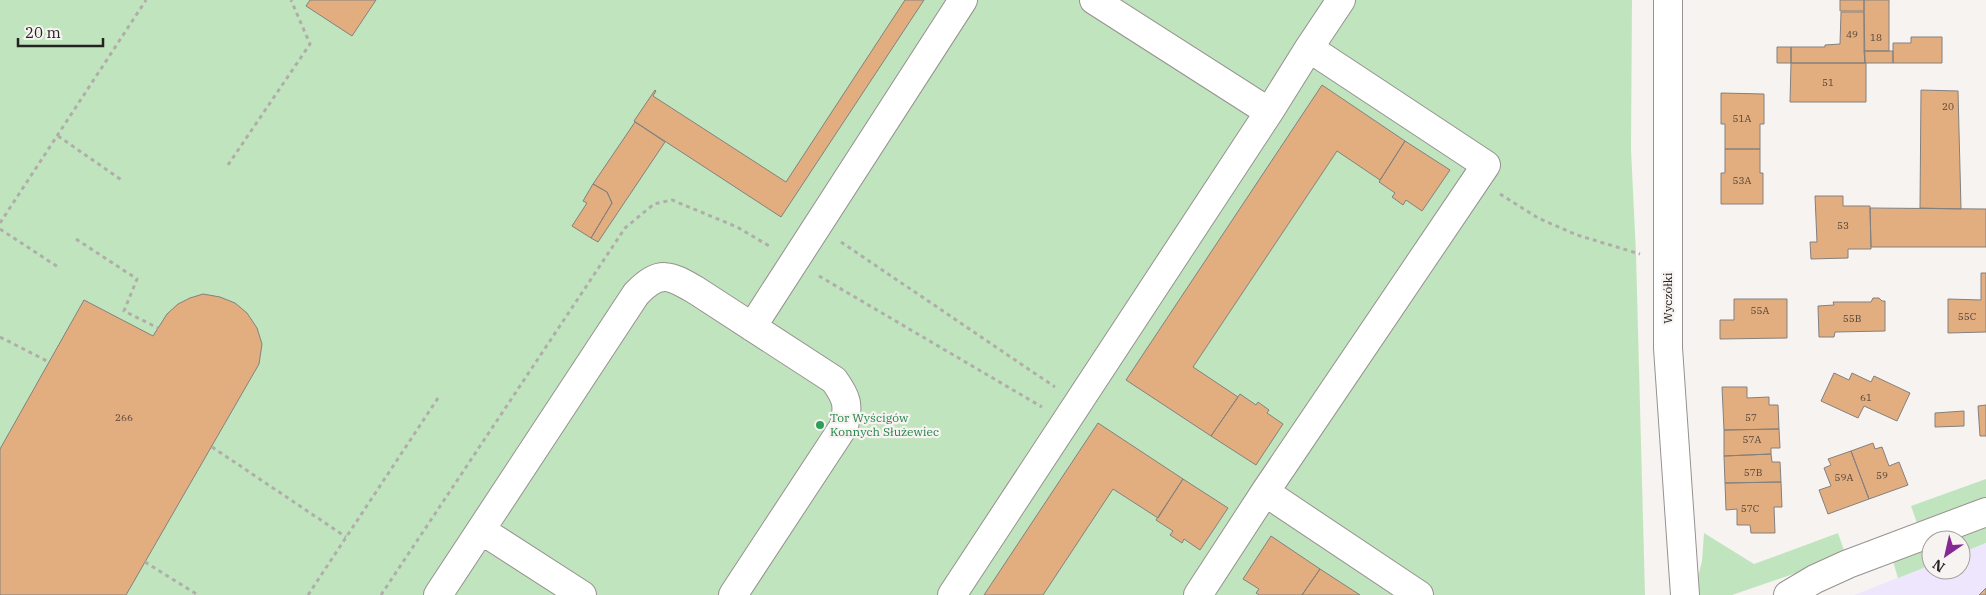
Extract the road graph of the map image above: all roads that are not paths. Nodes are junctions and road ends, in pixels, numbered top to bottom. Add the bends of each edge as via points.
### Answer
1 (963, 0) edge
2 (1094, 0) edge
3 (1341, 0) edge
4 (1668, 0) edge
5 (1309, 48) junction
6 (1269, 112) junction
7 (752, 327) junction
8 (1265, 492) junction
9 (1986, 512) edge
10 (481, 530) junction
11 (438, 595) edge
12 (582, 595) edge
13 (733, 595) edge
14 (952, 595) edge
15 (1198, 595) edge
16 (1419, 595) edge
17 (1685, 595) edge
18 (1788, 595) edge

1 - 7 street
2 - 6 street
3 - 5 street
4 - 17 street, Wyczółki via 1668,348
5 - 6 street
5 - 8 street via 1486,165
6 - 14 street
7 - 10 street via 679,281 662,276 648,282 636,294
7 - 13 street via 834,380 844,393 848,409 844,426
8 - 15 street
8 - 16 street
9 - 18 street via 1848,564
10 - 11 street
10 - 12 street

